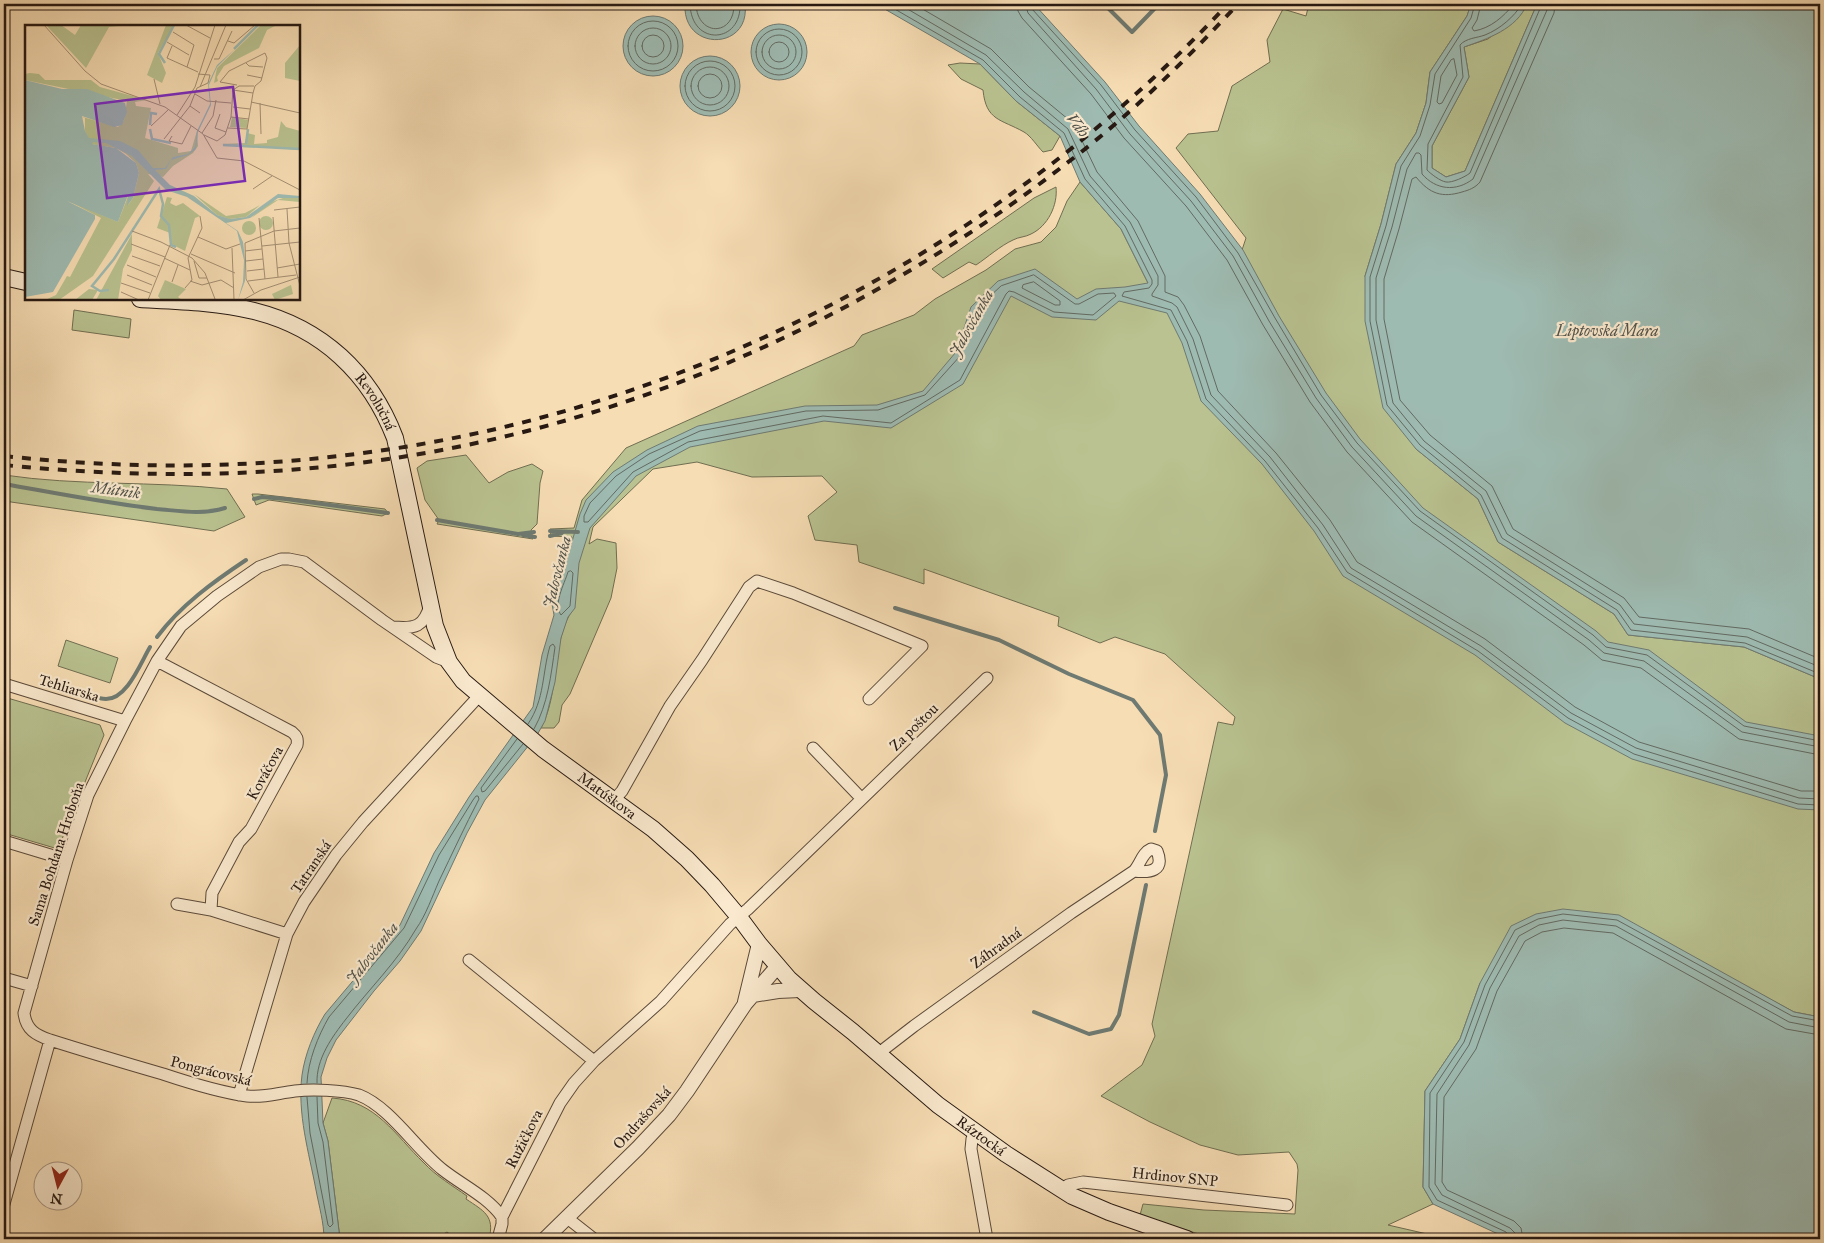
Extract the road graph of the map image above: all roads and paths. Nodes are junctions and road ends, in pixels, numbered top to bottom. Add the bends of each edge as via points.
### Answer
1 (4, 276) edge
2 (25, 282) edge
3 (154, 300) edge
4 (274, 560) joint
5 (430, 604) junction
6 (392, 626) junction
7 (157, 661) junction
8 (449, 662) junction
9 (987, 678) dead end
10 (4, 684) edge
11 (479, 696) junction
12 (869, 698) dead end
13 (125, 721) junction
14 (813, 748) dead end
15 (861, 798) junction
16 (614, 800) junction
17 (4, 841) edge
18 (68, 860) junction
19 (1134, 871) dead end
20 (177, 904) dead end
21 (211, 910) junction
22 (739, 917) junction
23 (287, 934) junction
24 (758, 944) junction
25 (469, 960) dead end
26 (777, 967) junction
27 (4, 978) edge
28 (32, 986) junction
29 (800, 990) junction
30 (749, 999) junction
31 (50, 1040) junction
32 (878, 1053) junction
33 (594, 1061) junction
34 (239, 1095) junction
35 (976, 1133) junction
36 (1062, 1190) junction
37 (4, 1204) edge
38 (1286, 1205) dead end
39 (502, 1217) junction
40 (566, 1217) junction
41 (498, 1239) edge
42 (545, 1239) edge
43 (594, 1239) edge
44 (987, 1239) edge
45 (1187, 1239) edge

1 - 2 main road
3 - 5 main road, Revolučná via 224,305 255,311 307,332 354,368 378,400 395,438
4 - 6 street, Matúškova via 304,562
4 - 7 street, Sama Bohdana Hroboňa via 197,611 181,626
5 - 6 street via 419,625
5 - 8 main road, Revolučná
6 - 8 street, Matúškova via 436,657
7 - 13 street, Sama Bohdana Hroboňa
7 - 21 street, Kováčova via 292,732 298,740 251,829 239,842 212,893
8 - 11 main road, Matúškova
9 - 15 street, Za poštou
10 - 13 street, Tehliarska
11 - 16 main road, Matúškova via 543,749
11 - 23 street, Tatranská via 336,855
12 - 16 street via 922,646 757,581 744,595 670,706
13 - 18 street, Sama Bohdana Hroboňa via 88,795
14 - 15 street
15 - 22 street, Za poštou
16 - 22 main road, Matúškova via 687,859
17 - 18 street
18 - 28 street, Sama Bohdana Hroboňa
19 - 32 street, Záhradná
20 - 21 street
21 - 23 street
22 - 24 main road, Matúškova
22 - 33 street, Ružičkova via 662,1001
23 - 34 street, Tatranská
24 - 26 main road, Matúškova
24 - 30 street, Ondrašovská
25 - 33 street
26 - 29 main road, Matúškova
26 - 30 street, Ondrašovská
27 - 28 street
28 - 31 street, Sama Bohdana Hroboňa via 24,1013 27,1026
29 - 30 street via 778,991
29 - 32 main road, Ráztocká
30 - 40 street, Ondrašovská via 669,1115
31 - 34 street, Pongrácovská
31 - 37 street
32 - 35 main road, Ráztocká
33 - 39 street, Ružičkova via 560,1103
34 - 39 street, Pongrácovská via 264,1097 298,1090 329,1091 352,1093 372,1102 436,1164 490,1203
35 - 36 main road, Ráztocká
35 - 44 street via 971,1149
36 - 38 street, Hrdinov SNP via 1068,1185 1083,1182
36 - 45 main road, Ráztocká via 1109,1212
39 - 41 street, Ružičkova
40 - 42 street, Ondrašovská
40 - 43 street

